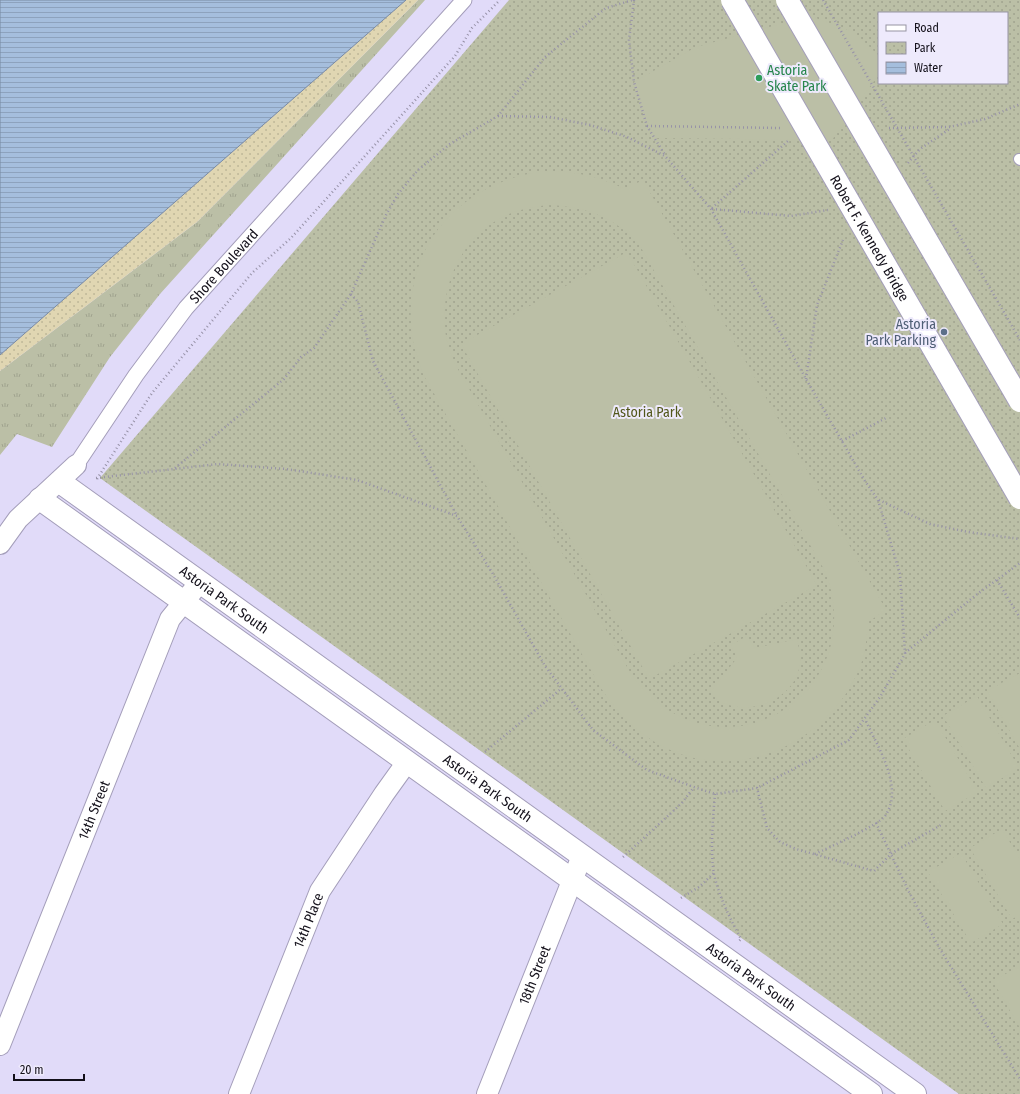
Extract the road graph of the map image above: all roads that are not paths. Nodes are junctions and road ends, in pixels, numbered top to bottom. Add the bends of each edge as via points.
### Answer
1 (464, 0) edge
2 (732, 0) edge
3 (787, 0) edge
4 (1020, 401) edge
5 (76, 465) joint
6 (60, 482) junction
7 (1020, 498) edge
8 (40, 499) junction
9 (0, 544) edge
10 (200, 582) junction
11 (183, 602) junction
12 (407, 762) junction
13 (582, 856) junction
14 (572, 881) junction
15 (0, 1046) edge
16 (239, 1094) edge
17 (488, 1094) edge
18 (871, 1094) edge
19 (915, 1094) edge

1 - 5 street, Shore Boulevard via 186,308 136,375
2 - 7 main road, Robert F. Kennedy Bridge, bridge
3 - 4 main road, bridge
5 - 6 street, Shore Boulevard
6 - 8 street, Shore Boulevard
6 - 10 main road, Astoria Park South
8 - 9 street, Shore Boulevard via 18,519
8 - 11 main road, Astoria Park South
10 - 11 street, 14th Street
10 - 13 main road, Astoria Park South
11 - 12 main road, Astoria Park South
11 - 15 street, 14th Street via 170,619
12 - 14 main road, Astoria Park South
12 - 16 street, 14th Place via 320,891
13 - 14 street, 18th Street
13 - 19 main road, Astoria Park South
14 - 17 street, 18th Street
14 - 18 main road, Astoria Park South

